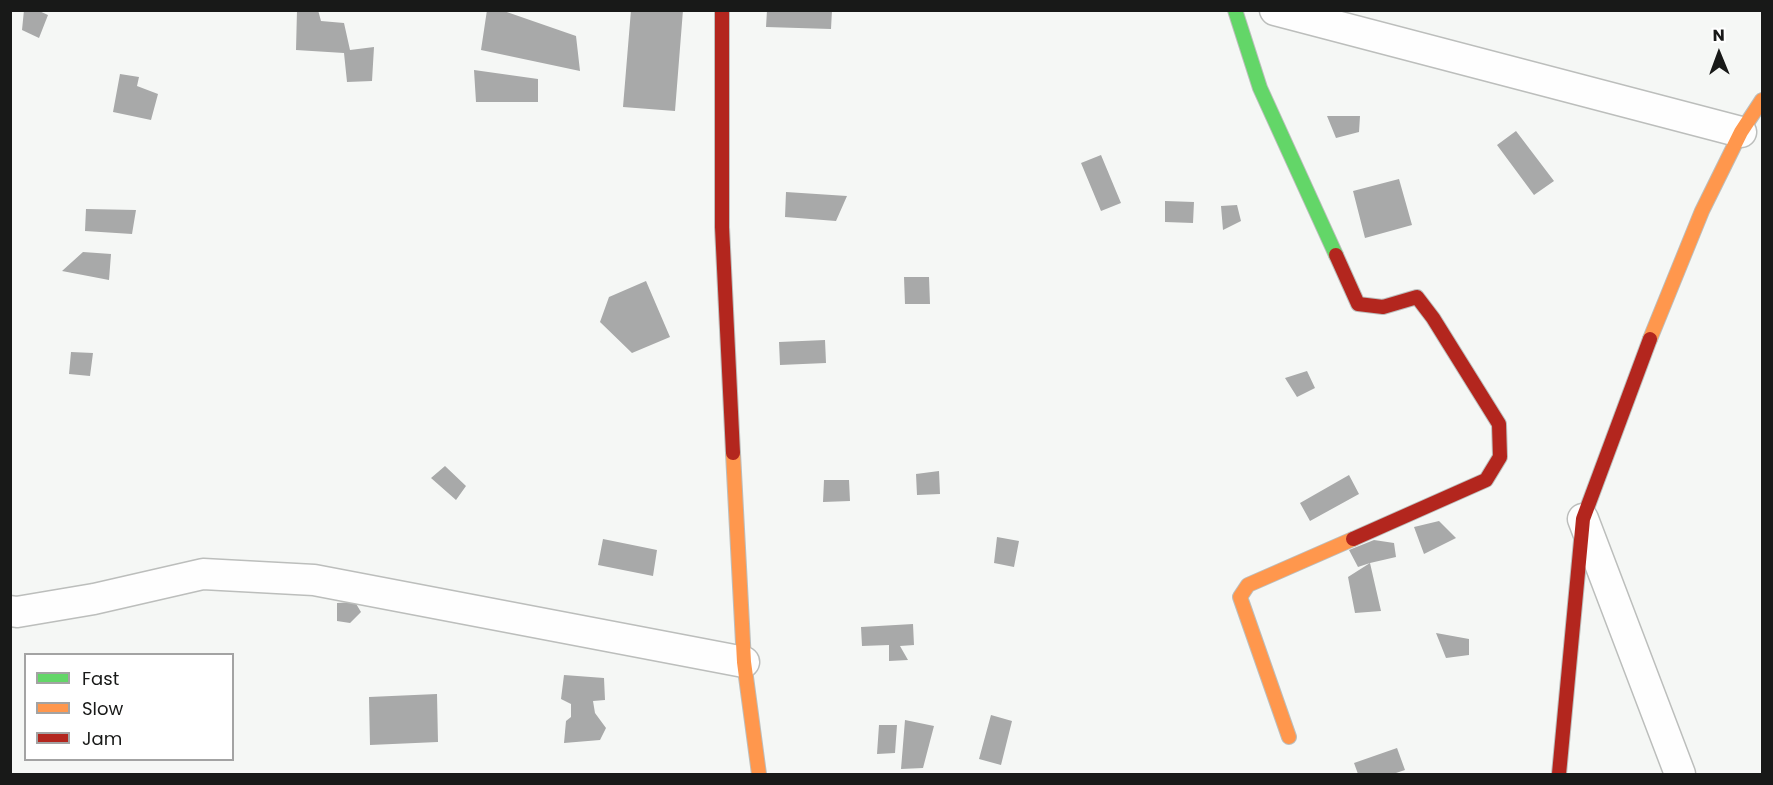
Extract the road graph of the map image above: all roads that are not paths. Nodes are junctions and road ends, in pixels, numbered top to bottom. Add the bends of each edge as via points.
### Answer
1 (722, 10) edge
2 (1235, 10) edge
3 (1275, 10) edge
4 (1762, 100) edge
5 (1741, 132) junction
6 (1583, 519) junction
7 (10, 611) edge
8 (744, 662) junction
9 (1288, 736) dead end
10 (759, 774) edge
11 (1559, 774) edge
12 (1680, 774) edge

1 - 8 street via 722,227
2 - 9 street via 1260,88 1358,304 1383,307 1417,297 1499,424 1500,457 1486,480 1248,585 1240,597
3 - 5 street
4 - 5 street
5 - 6 street via 1702,211 1657,319
6 - 11 street
6 - 12 street
7 - 8 street via 94,599 203,574 314,580
8 - 10 street

